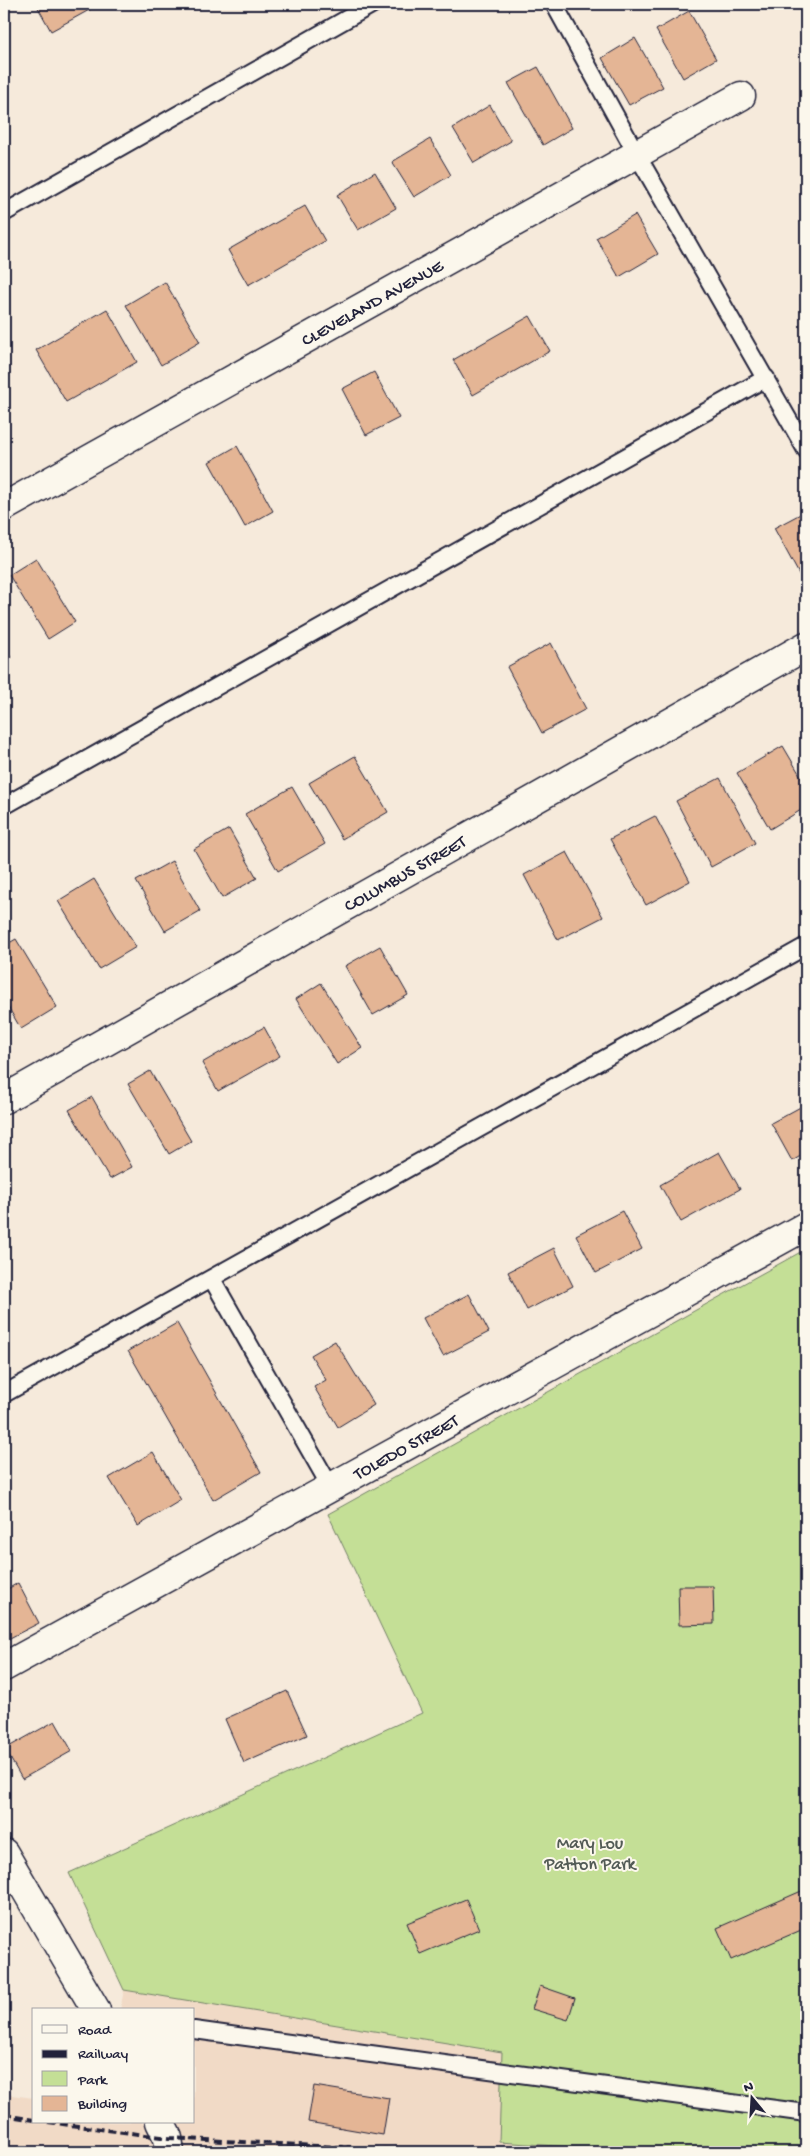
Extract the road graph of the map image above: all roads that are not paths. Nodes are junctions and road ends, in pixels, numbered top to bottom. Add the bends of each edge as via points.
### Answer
1 (373, 4) edge
2 (554, 4) edge
3 (741, 96) dead end
4 (636, 153) junction
5 (4, 213) edge
6 (766, 378) junction
7 (806, 450) edge
8 (4, 507) edge
9 (806, 646) edge
10 (4, 806) edge
11 (806, 946) edge
12 (4, 1099) edge
13 (806, 1226) edge
14 (212, 1279) junction
15 (4, 1394) edge
16 (330, 1486) junction
17 (4, 1667) edge
18 (4, 1854) edge
19 (95, 2008) edge
20 (195, 2030) edge
21 (806, 2113) edge
22 (161, 2124) edge
23 (170, 2152) edge

1 - 5 lane
2 - 4 lane
3 - 4 street, CLEVELAND AVENUE
4 - 6 lane
4 - 8 street, CLEVELAND AVENUE
6 - 7 lane
6 - 10 lane
9 - 12 street, COLUMBUS STREET
11 - 14 lane
13 - 16 street, TOLEDO STREET
14 - 15 lane
14 - 16 lane
16 - 17 street, TOLEDO STREET
18 - 19 street
20 - 21 lane
22 - 23 street

